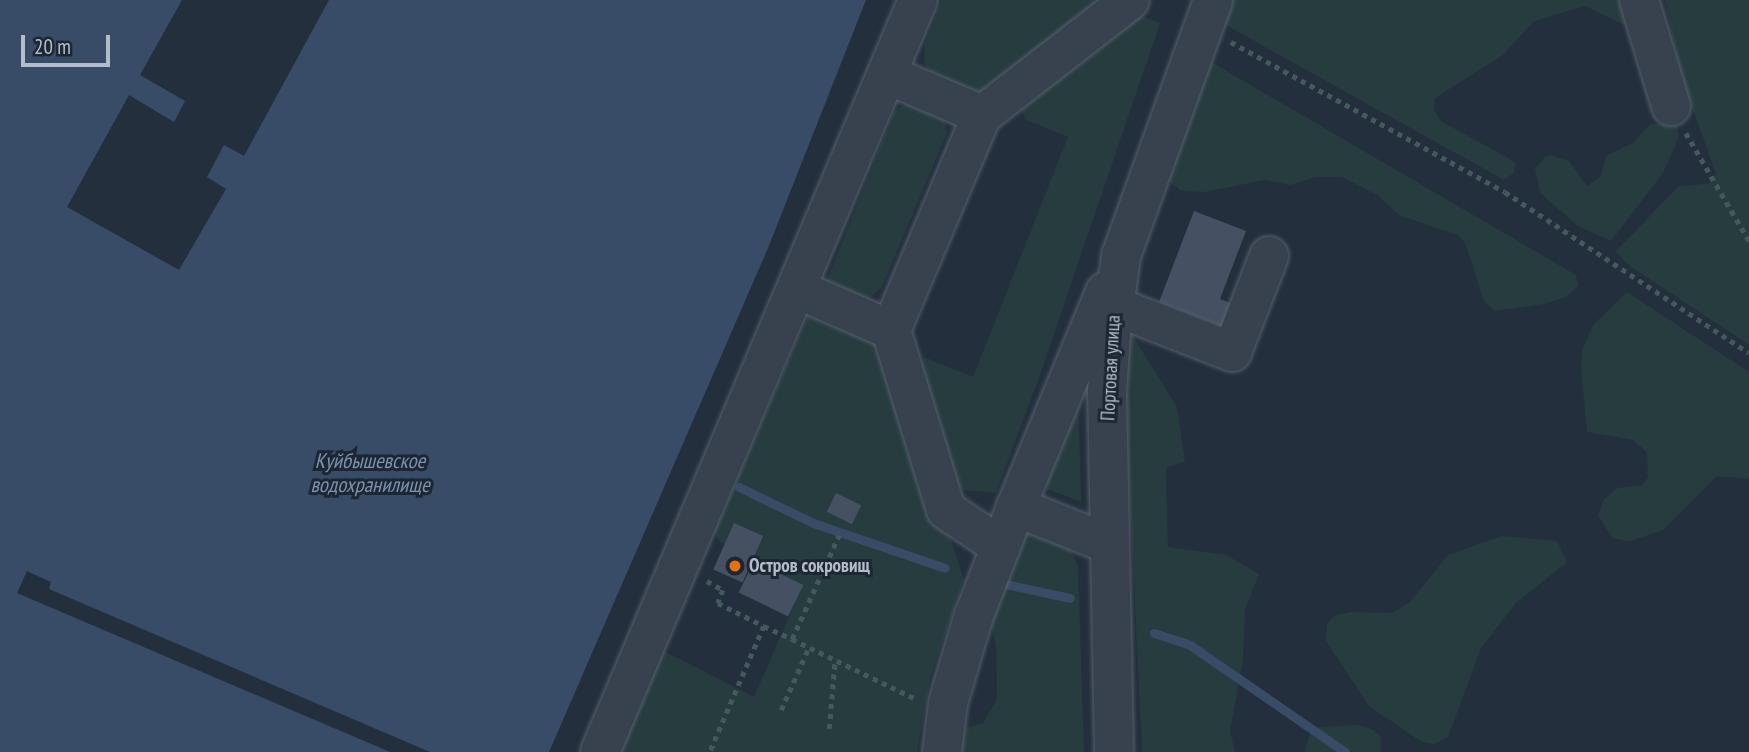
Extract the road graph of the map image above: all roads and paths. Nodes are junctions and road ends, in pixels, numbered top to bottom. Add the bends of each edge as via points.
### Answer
1 (918, 0) edge
2 (1130, 0) edge
3 (1213, 0) edge
4 (1639, 0) edge
5 (1253, 55) dead end
6 (888, 75) junction
7 (1671, 106) joint
8 (982, 115) junction
9 (1749, 241) edge
10 (1121, 256) junction
11 (1269, 256) dead end
12 (799, 290) junction
13 (1114, 306) junction
14 (891, 330) junction
15 (1749, 353) edge
16 (1016, 507) junction
17 (839, 535) dead end
18 (1109, 544) junction
19 (1001, 547) junction
20 (681, 567) junction
21 (764, 626) junction
22 (792, 639) junction
23 (809, 647) junction
24 (835, 659) junction
25 (913, 698) dead end
26 (781, 710) dead end
27 (829, 729) dead end
28 (600, 752) edge
29 (710, 752) edge
30 (942, 752) edge
31 (1114, 752) edge

1 - 6 street
2 - 8 street
3 - 10 street, Портовая улица
4 - 7 street
5 - 15 path via 1505,192
6 - 8 street
6 - 12 street
7 - 9 path
8 - 14 street
10 - 13 street, Портовая улица
10 - 16 street via 1061,389
11 - 13 street via 1233,352
12 - 14 street
12 - 20 street
13 - 18 street, Портовая улица via 1107,392
14 - 19 street via 946,510
16 - 18 street
16 - 19 street
17 - 22 path
18 - 31 street, Портовая улица
19 - 30 street via 973,618 948,703
20 - 21 path via 723,590 718,603
20 - 28 street
21 - 22 path
21 - 29 path
22 - 23 path
23 - 24 path
23 - 26 path
24 - 25 path
24 - 27 path

